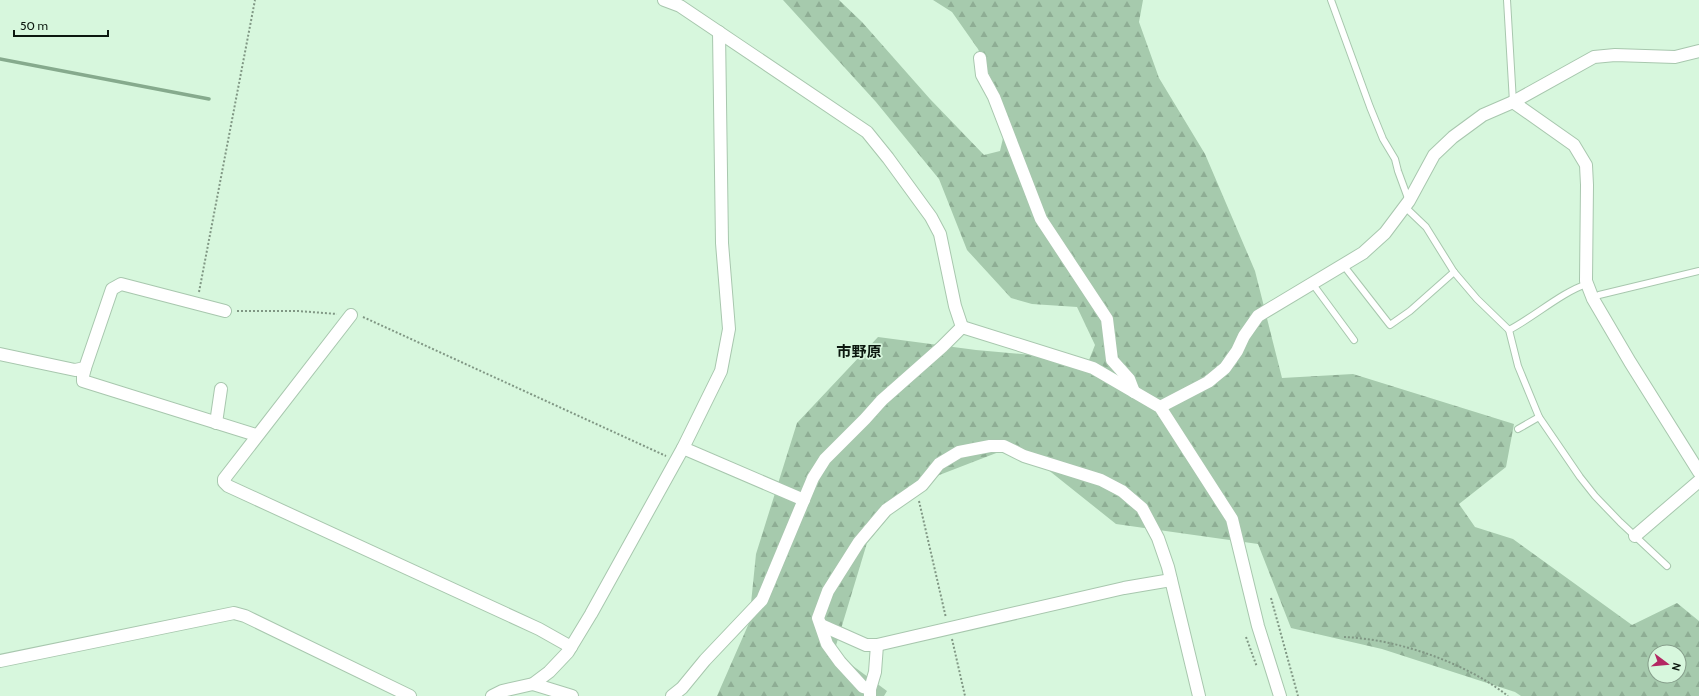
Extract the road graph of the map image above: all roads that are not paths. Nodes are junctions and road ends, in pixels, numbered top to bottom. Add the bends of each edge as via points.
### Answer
1 (664, 0) edge
2 (1331, 0) edge
3 (1507, 0) edge
4 (719, 32) junction
5 (1699, 51) edge
6 (980, 58) dead end
7 (1513, 102) junction
8 (1407, 204) junction
9 (1344, 266) junction
10 (1699, 271) edge
11 (1454, 272) junction
12 (1312, 283) junction
13 (1588, 284) junction
14 (1593, 298) junction
15 (225, 311) road end
16 (350, 315) road end
17 (962, 327) junction
18 (1509, 330) junction
19 (1354, 340) dead end
20 (0, 354) edge
21 (85, 368) junction
22 (221, 389) dead end
23 (1134, 392) junction
24 (1160, 408) junction
25 (1539, 417) junction
26 (216, 423) junction
27 (1518, 429) dead end
28 (256, 435) junction
29 (684, 448) junction
30 (1699, 472) edge
31 (1699, 481) edge
32 (804, 500) junction
33 (1635, 536) junction
34 (1667, 566) dead end
35 (1171, 580) junction
36 (821, 625) junction
37 (877, 645) junction
38 (571, 646) junction
39 (0, 661) edge
40 (533, 684) junction
41 (870, 692) edge
42 (410, 696) edge
43 (492, 696) edge
44 (572, 696) edge
45 (672, 696) edge
46 (1199, 696) edge
47 (1280, 696) edge

1 - 4 street via 680,6
2 - 8 lane via 1370,107 1395,159
3 - 7 lane
4 - 17 street via 866,132 888,158 931,217 940,234
4 - 29 street via 722,243 729,329 721,371
5 - 7 street via 1675,57 1615,55 1594,58
6 - 23 street via 982,75 994,97 1041,219 1107,319 1112,360 1129,379
7 - 8 street via 1483,115 1434,154
7 - 13 street via 1574,145 1586,166
8 - 9 street via 1385,233
8 - 11 lane via 1426,227
9 - 11 lane via 1390,325
9 - 12 street
10 - 14 lane
11 - 18 lane
12 - 19 lane
12 - 24 street via 1258,316 1226,368 1208,382
13 - 14 street
13 - 18 lane via 1576,287
14 - 30 street
15 - 21 street via 121,284 112,289
16 - 28 street
17 - 23 street via 1093,368
17 - 32 street via 882,400 825,459 813,478
18 - 25 lane via 1518,366
20 - 21 street via 75,370
21 - 26 street via 83,381
22 - 26 street
23 - 24 street
24 - 47 street via 1232,519 1258,626
25 - 27 lane
25 - 33 lane via 1595,496
26 - 28 street
28 - 38 street via 224,479 228,486
29 - 32 street
29 - 38 street
31 - 33 street
32 - 45 street via 762,600
33 - 34 lane
35 - 36 street via 1158,538 1142,508 1122,491 1101,480 1024,456 1004,446 990,446 959,452 939,464 922,485 886,510 858,542 828,592 818,618
35 - 37 street via 1124,588
35 - 46 street
36 - 37 street via 866,645
36 - 41 street via 827,644 840,662
37 - 41 street
38 - 40 street via 549,672
39 - 42 street via 234,613
40 - 43 street
40 - 44 street

